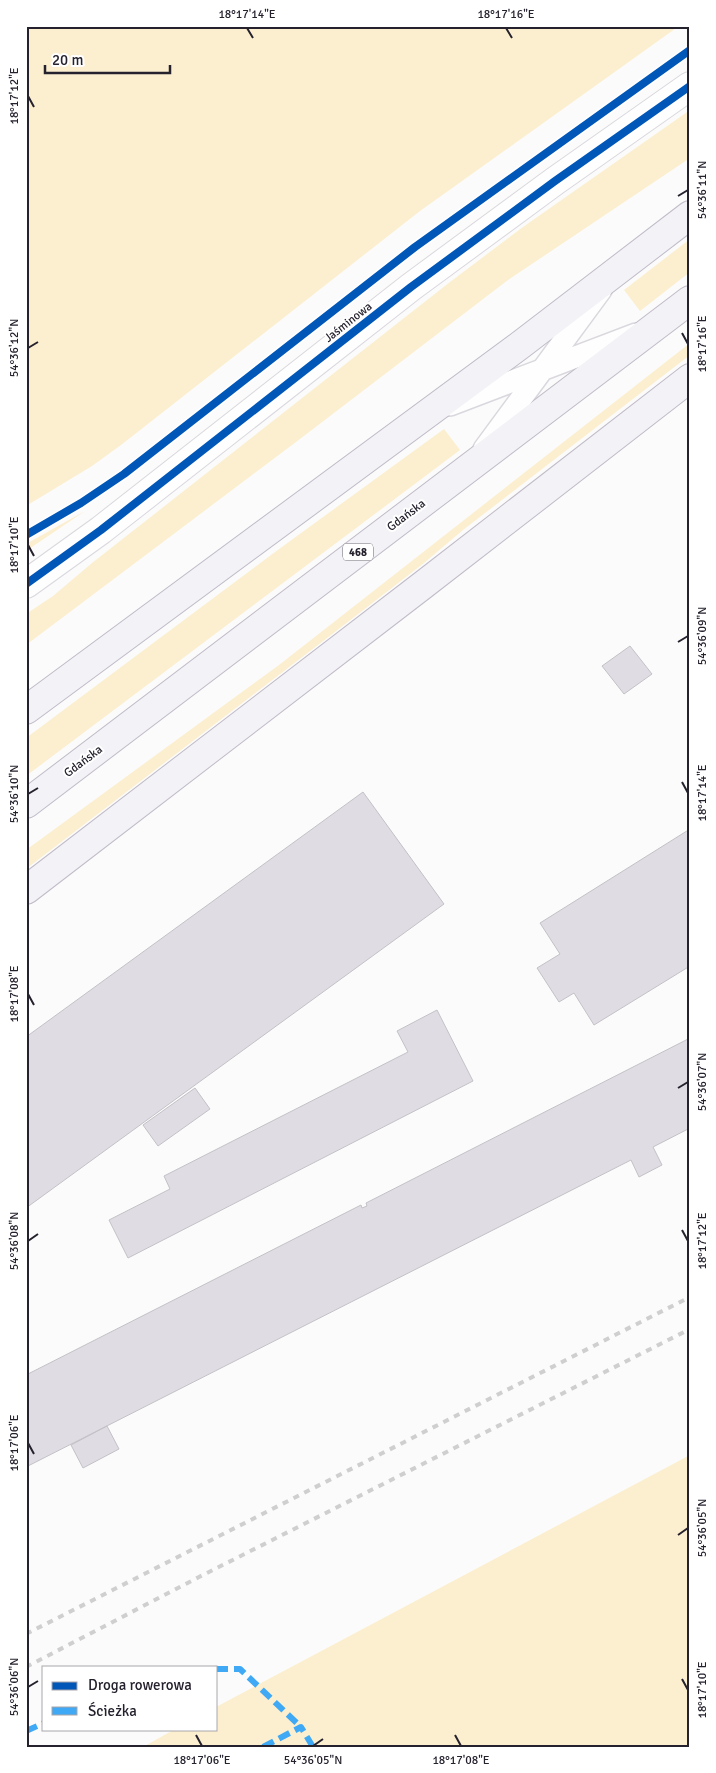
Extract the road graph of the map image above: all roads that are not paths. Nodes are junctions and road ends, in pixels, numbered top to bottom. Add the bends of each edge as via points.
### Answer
1 (690, 86) edge
2 (690, 215) edge
3 (613, 275) junction
4 (690, 300) edge
5 (653, 328) junction
6 (543, 370) junction
7 (690, 378) edge
8 (431, 412) junction
9 (472, 465) junction
10 (26, 584) edge
11 (26, 710) edge
12 (26, 804) edge
13 (26, 890) edge

1 - 10 street, Jaśminowa via 411,287 101,530
2 - 3 main road
3 - 6 lane
3 - 8 main road
4 - 5 main road, Gdańska / 468
5 - 6 lane
5 - 9 main road, Gdańska / 468
6 - 8 lane
6 - 9 lane
7 - 13 main road
8 - 11 main road
9 - 12 main road, Gdańska / 468

